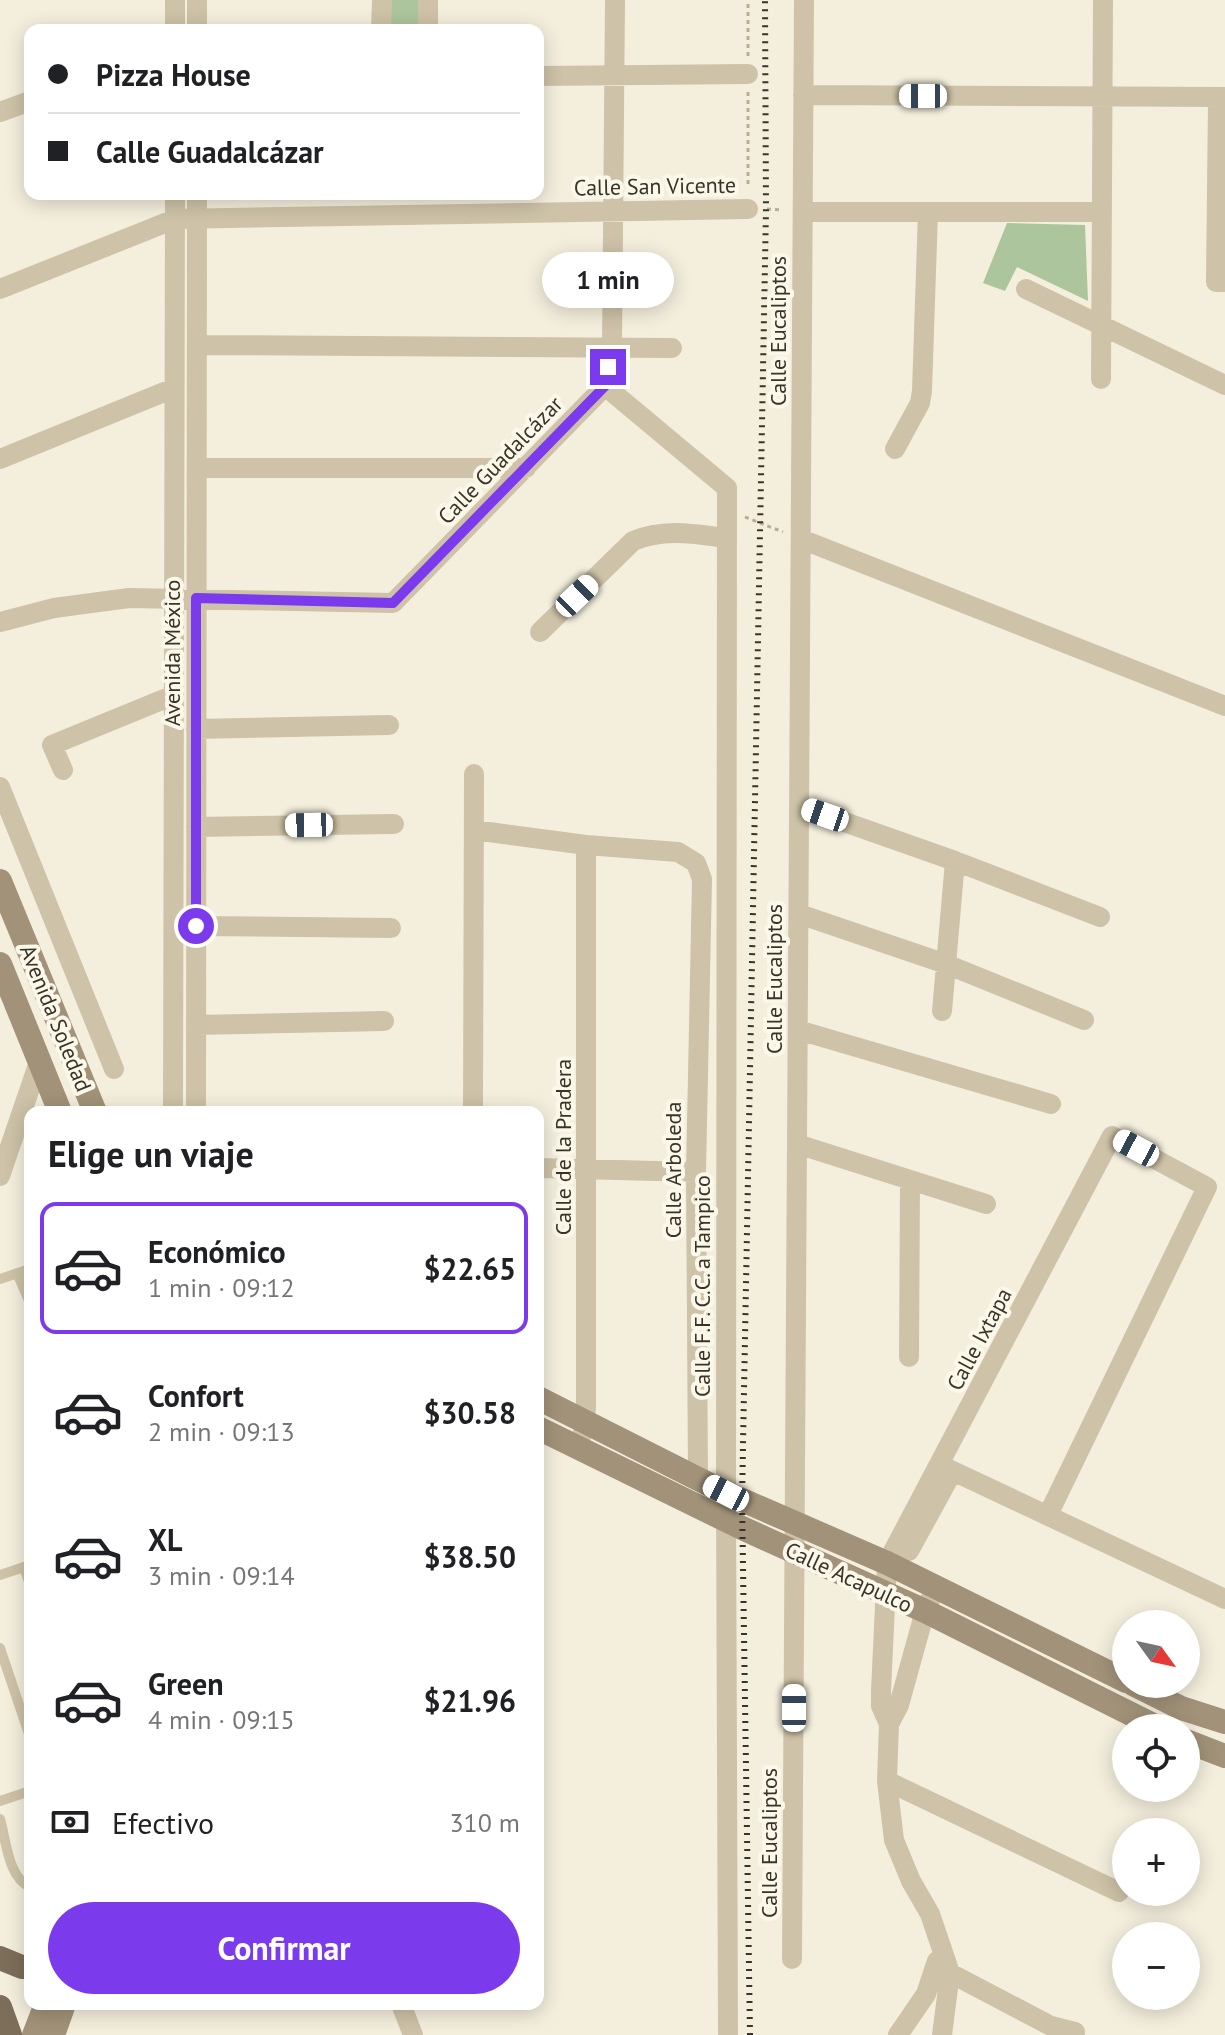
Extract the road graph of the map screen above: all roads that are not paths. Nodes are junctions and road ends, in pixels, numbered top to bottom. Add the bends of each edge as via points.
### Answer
1 (175, 0) edge
2 (197, 0) edge
3 (382, 0) edge
4 (428, 0) edge
5 (615, 0) edge
6 (804, 0) edge
7 (1103, 0) edge
8 (175, 24) edge
9 (197, 24) edge
10 (381, 24) edge
11 (428, 24) edge
12 (748, 74) road end
13 (544, 76) edge
14 (615, 76) junction
15 (803, 95) junction
16 (1102, 97) junction
17 (1222, 97) edge
18 (24, 103) edge
19 (0, 112) edge
20 (175, 200) edge
21 (197, 200) edge
22 (748, 209) road end
23 (613, 211) junction
24 (803, 212) junction
25 (928, 212) junction
26 (1102, 212) junction
27 (1221, 212) edge
28 (197, 218) junction
29 (175, 219) junction
30 (1225, 282) edge
31 (0, 289) edge
32 (1026, 289) dead end
33 (1101, 325) junction
34 (197, 345) junction
35 (612, 347) junction
36 (672, 348) dead end
37 (1101, 379) dead end
38 (1225, 385) edge
39 (605, 386) junction
40 (174, 388) junction
41 (895, 449) dead end
42 (0, 459) edge
43 (197, 468) junction
44 (526, 468) junction
45 (727, 538) junction
46 (801, 539) junction
47 (174, 598) junction
48 (196, 598) junction
49 (0, 622) edge
50 (540, 632) dead end
51 (174, 695) junction
52 (1225, 706) edge
53 (389, 725) dead end
54 (196, 729) junction
55 (63, 770) dead end
56 (474, 774) dead end
57 (0, 787) edge
58 (799, 806) junction
59 (394, 824) dead end
60 (196, 827) junction
61 (474, 830) junction
62 (586, 845) junction
63 (955, 861) junction
64 (0, 881) edge
65 (799, 914) junction
66 (1100, 917) dead end
67 (53, 920) junction
68 (196, 926) junction
69 (391, 928) dead end
70 (23, 937) junction
71 (0, 964) edge
72 (946, 964) junction
73 (942, 1011) dead end
74 (1084, 1020) dead end
75 (384, 1021) dead end
76 (196, 1025) junction
77 (798, 1030) junction
78 (39, 1062) junction
79 (114, 1069) dead end
80 (1051, 1104) dead end
81 (57, 1106) edge
82 (93, 1106) edge
83 (173, 1106) edge
84 (196, 1106) edge
85 (473, 1106) edge
86 (797, 1144) junction
87 (544, 1168) edge
88 (588, 1169) junction
89 (696, 1172) junction
90 (0, 1176) edge
91 (910, 1180) junction
92 (986, 1204) dead end
93 (24, 1271) edge
94 (17, 1273) junction
95 (0, 1279) edge
96 (24, 1289) edge
97 (909, 1357) dead end
98 (544, 1401) edge
99 (584, 1421) junction
100 (544, 1431) edge
101 (581, 1449) junction
102 (946, 1468) junction
103 (698, 1479) junction
104 (726, 1493) junction
105 (1048, 1515) junction
106 (727, 1520) junction
107 (795, 1522) junction
108 (794, 1551) junction
109 (893, 1566) junction
110 (24, 1567) edge
111 (0, 1575) edge
112 (936, 1587) junction
113 (886, 1594) junction
114 (1225, 1599) edge
115 (925, 1611) junction
116 (0, 1648) edge
117 (882, 1664) junction
118 (909, 1665) junction
119 (1112, 1674) edge
120 (1161, 1698) edge
121 (1131, 1714) edge
122 (24, 1719) edge
123 (1225, 1722) edge
124 (889, 1724) junction
125 (1200, 1746) edge
126 (1225, 1756) edge
127 (887, 1781) junction
128 (24, 1793) edge
129 (0, 1801) edge
130 (0, 1819) edge
131 (24, 1884) edge
132 (1112, 1889) edge
133 (0, 1958) edge
134 (792, 1959) dead end
135 (24, 1967) edge
136 (942, 1972) junction
137 (0, 2007) edge
138 (44, 2010) edge
139 (62, 2010) edge
140 (403, 2010) edge
141 (1075, 2032) dead end
142 (10, 2035) edge
143 (34, 2035) edge
144 (53, 2035) edge
145 (413, 2035) edge
146 (728, 2035) edge
147 (898, 2035) edge
148 (942, 2035) edge

1 - 8 street
2 - 9 street
3 - 10 street
4 - 11 street
5 - 14 street
6 - 15 street, Calle Eucaliptos
7 - 16 street
12 - 14 street
13 - 14 street
14 - 23 street
15 - 16 street
15 - 24 street, Calle Eucaliptos
16 - 17 street
16 - 26 street
17 - 27 street
18 - 19 street
20 - 29 street, Avenida México
21 - 28 street, Avenida México
22 - 23 street, Calle San Vicente
23 - 28 street, Calle San Vicente
23 - 35 street
24 - 25 street
24 - 46 street, Calle Eucaliptos
25 - 26 street
25 - 41 street via 922,391
26 - 33 street
27 - 30 street via 1216,282
28 - 29 street, Calle San Vicente
28 - 34 street, Avenida México
29 - 31 street, Calle San Vicente
29 - 40 street, Avenida México
32 - 33 street
33 - 37 street
33 - 38 street
34 - 35 street
34 - 43 street, Avenida México
35 - 36 street
35 - 39 street
39 - 44 street, Calle Guadalcázar
39 - 45 street, Calle F.F. C.C. a Tampico via 727,488
40 - 42 street
40 - 47 street, Avenida México
43 - 44 street
43 - 48 street, Avenida México
44 - 48 street, Calle Guadalcázar via 393,603
45 - 50 street via 667,531 633,541
45 - 104 street, Calle F.F. C.C. a Tampico
46 - 52 street
46 - 58 street, Calle Eucaliptos
47 - 48 street
47 - 49 street via 95,601
47 - 51 street, Avenida México
48 - 54 street, Avenida México
51 - 55 street via 52,745
51 - 83 street, Avenida México
53 - 54 street
54 - 60 street, Avenida México
56 - 61 street
57 - 67 street
58 - 63 street
58 - 65 street, Calle Eucaliptos
59 - 60 street
60 - 68 street, Avenida México
61 - 62 street
61 - 85 street
62 - 88 street, Calle de la Pradera
62 - 89 street, Calle Arboleda via 678,852 696,863 702,879
63 - 66 street
63 - 72 street
64 - 70 street, Avenida Soledad
65 - 72 street
65 - 77 street, Calle Eucaliptos
67 - 70 street
67 - 79 street
68 - 69 street
68 - 76 street, Avenida México
70 - 82 street, Avenida Soledad
71 - 78 street, Avenida Soledad
72 - 73 street
72 - 74 street
75 - 76 street
76 - 84 street, Avenida México
77 - 80 street
77 - 86 street, Calle Eucaliptos
78 - 81 street, Avenida Soledad
78 - 90 street
86 - 91 street
86 - 107 street, Calle Eucaliptos
87 - 88 street
88 - 89 street
88 - 99 street, Calle de la Pradera
89 - 103 street, Calle Arboleda
91 - 92 street
91 - 97 street
93 - 94 lane
94 - 95 lane
94 - 96 lane
98 - 99 street, Calle Acapulco
99 - 101 street, Calle de la Pradera
99 - 103 street, Calle Acapulco
100 - 101 street, Calle Acapulco
101 - 106 street, Calle Acapulco
102 - 105 street
102 - 105 street, Calle Ixtapa via 1112,1136 1207,1187
102 - 109 street, Calle Ixtapa
103 - 104 street, Calle Acapulco
104 - 106 street, Calle F.F. C.C. a Tampico
104 - 107 street, Calle Acapulco
105 - 114 street
106 - 108 street, Calle Acapulco
106 - 146 street, Calle F.F. C.C. a Tampico
107 - 108 street, Calle Eucaliptos
107 - 109 street, Calle Acapulco
108 - 113 street, Calle Acapulco
108 - 134 street, Calle Eucaliptos
109 - 112 street, Calle Acapulco
109 - 113 street
110 - 111 lane
112 - 115 street
112 - 119 street, Calle Acapulco
113 - 115 street, Calle Acapulco
113 - 117 street
115 - 118 street
115 - 121 street, Calle Acapulco
116 - 122 lane
117 - 118 street
117 - 124 street via 881,1706
118 - 124 street
120 - 123 street
124 - 127 street
125 - 126 street
127 - 132 street
127 - 136 street via 894,1840 941,1942
128 - 129 lane
130 - 131 lane via 15,1874
133 - 135 main road
136 - 141 street via 1051,2026
136 - 147 street
136 - 148 street
137 - 142 main road
138 - 143 street
139 - 144 street
140 - 145 street

